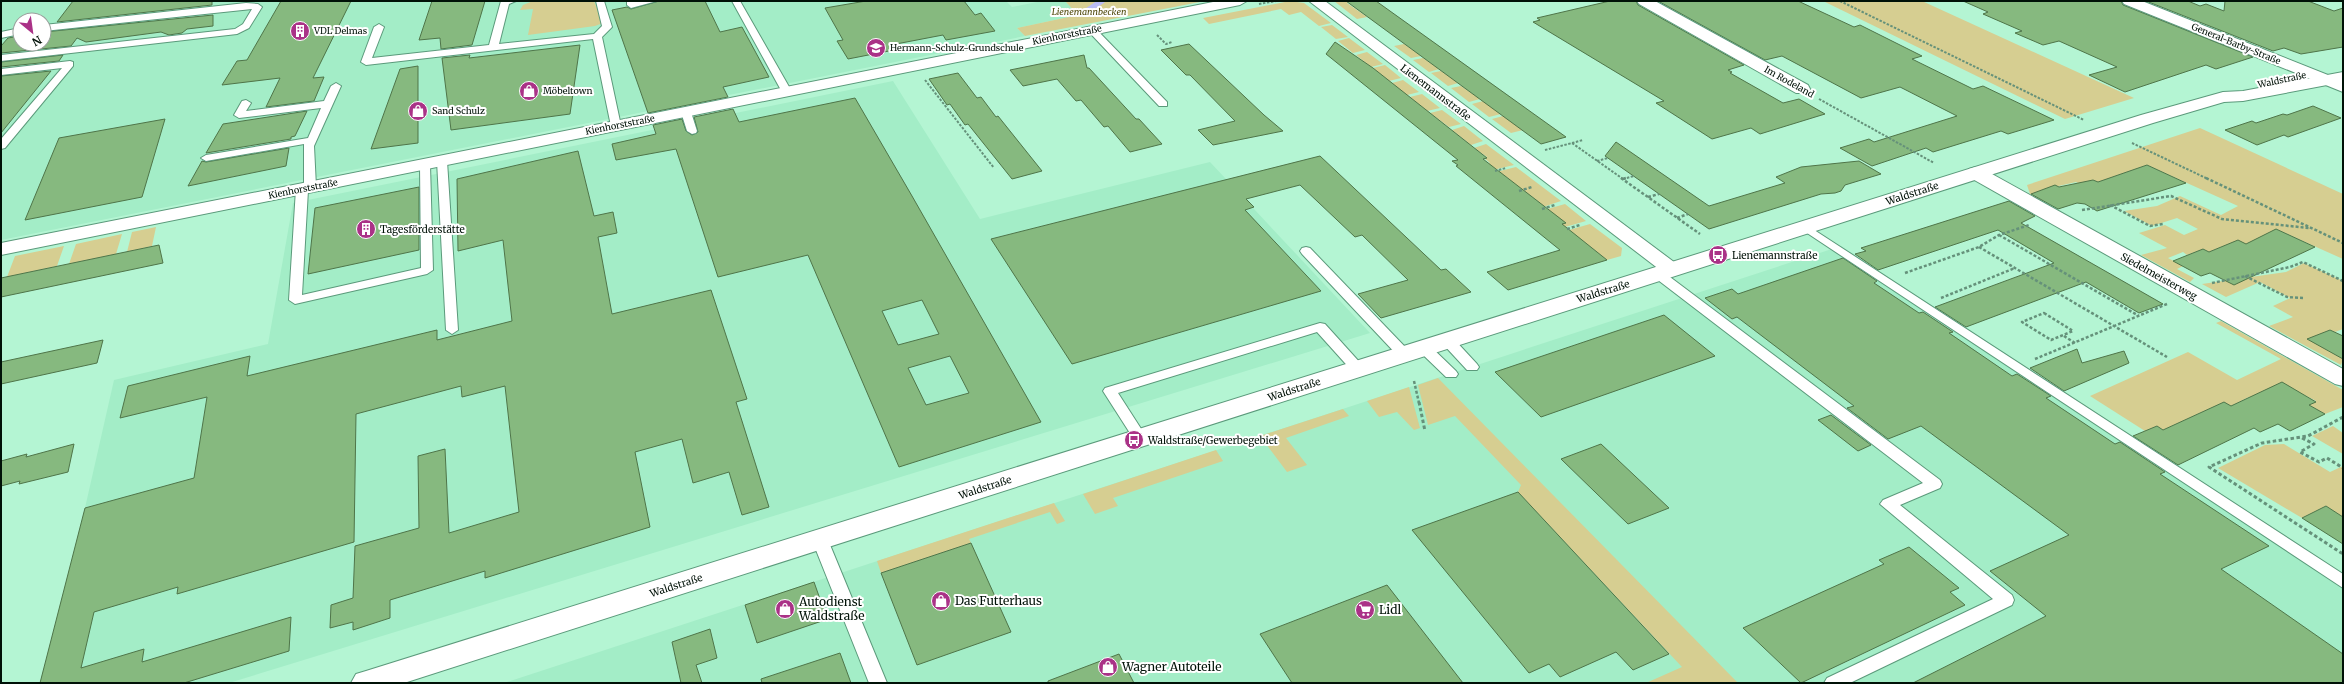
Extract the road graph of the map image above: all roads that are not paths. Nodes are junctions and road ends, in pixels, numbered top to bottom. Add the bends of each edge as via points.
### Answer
1 (512, 1) edge
2 (600, 1) edge
3 (631, 1) edge
4 (653, 1) edge
5 (736, 1) edge
6 (1240, 1) edge
7 (1316, 1) edge
8 (1644, 1) edge
9 (2129, 1) edge
10 (52, 27) edge
11 (379, 27) dead end
12 (1092, 30) junction
13 (12, 32) edge
14 (1, 35) edge
15 (597, 36) junction
16 (493, 47) junction
17 (1, 58) edge
18 (2343, 68) edge
19 (1, 72) edge
20 (2310, 74) junction
21 (2343, 77) edge
22 (2325, 80) junction
23 (336, 86) dead end
24 (2343, 87) edge
25 (1802, 89) road end
26 (787, 92) junction
27 (2223, 97) junction
28 (246, 103) dead end
29 (328, 104) junction
30 (1163, 104) dead end
31 (686, 112) junction
32 (616, 126) junction
33 (692, 131) dead end
34 (312, 140) junction
35 (1, 146) edge
36 (206, 158) dead end
37 (434, 163) junction
38 (1976, 173) junction
39 (306, 188) junction
40 (1805, 227) junction
41 (1, 249) edge
42 (1306, 251) dead end
43 (1665, 272) junction
44 (452, 330) dead end
45 (1447, 340) junction
46 (1414, 351) junction
47 (1472, 367) dead end
48 (1358, 369) junction
49 (1450, 374) dead end
50 (2343, 378) edge
51 (1140, 438) junction
52 (820, 540) junction
53 (2343, 582) edge
54 (366, 683) edge
55 (878, 683) edge
56 (1833, 683) edge

1 - 16 lane via 505,2
2 - 15 lane via 607,27
3 - 4 lane via 631,5
5 - 26 lane
6 - 12 street, Kienhorststraße
7 - 43 street, Lienemannstraße
8 - 25 street, Im Rodeland
9 - 20 street, General-Barby-Straße
10 - 17 lane via 246,6 258,7 246,26 237,31
11 - 16 lane via 366,62
12 - 26 street, Kienhorststraße
12 - 30 lane
13 - 14 lane
15 - 16 lane
15 - 32 lane
18 - 20 street, Waldstraße
19 - 35 lane via 70,64
20 - 22 street, General-Barby-Straße
20 - 27 street, Waldstraße via 2233,90
21 - 22 street, Waldstraße
22 - 24 street, General-Barby-Straße
22 - 27 street, Waldstraße via 2243,96
23 - 29 lane
26 - 31 street, Kienhorststraße
27 - 38 street, Waldstraße via 2147,118
28 - 29 lane via 239,115
29 - 34 lane
31 - 32 street, Kienhorststraße
31 - 33 lane
32 - 37 street, Kienhorststraße
34 - 36 lane
34 - 39 lane via 309,146
37 - 39 street, Kienhorststraße
37 - 39 lane via 428,270 295,300
37 - 44 lane
38 - 40 street, Waldstraße
38 - 50 street, Siedelmeisterweg
39 - 41 street, Kienhorststraße
40 - 43 street, Waldstraße
40 - 53 lane
42 - 46 lane
43 - 45 street, Waldstraße
43 - 56 lane via 1935,484 1888,504 2006,600
45 - 46 street, Waldstraße
45 - 47 lane
46 - 48 street, Waldstraße
46 - 49 lane
48 - 51 street, Waldstraße
48 - 51 lane via 1320,327 1110,391
51 - 52 street, Waldstraße
52 - 54 street, Waldstraße
52 - 55 lane

